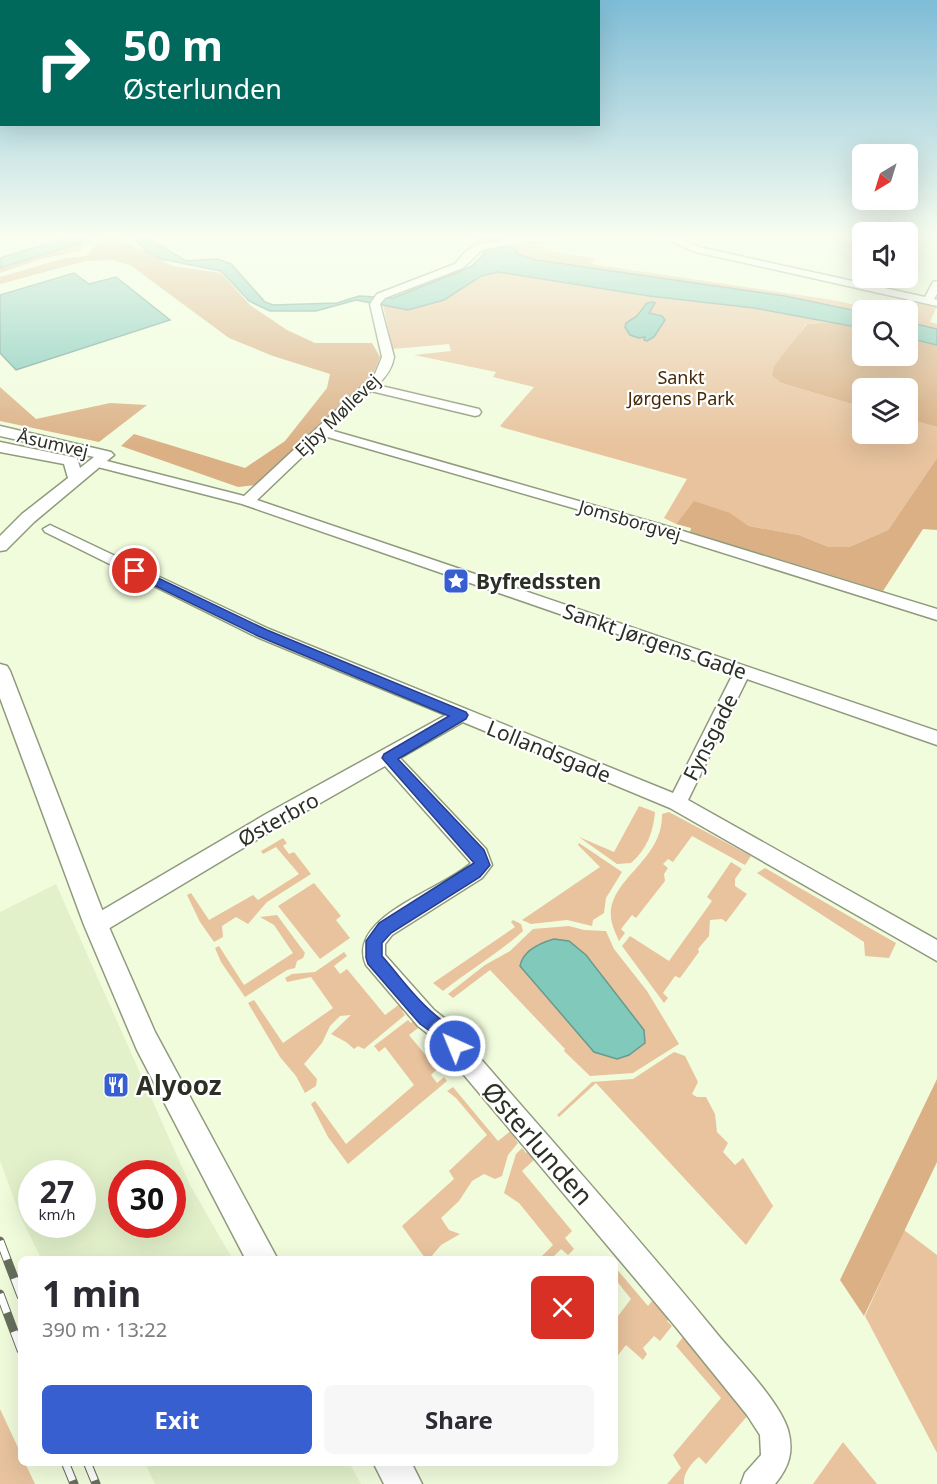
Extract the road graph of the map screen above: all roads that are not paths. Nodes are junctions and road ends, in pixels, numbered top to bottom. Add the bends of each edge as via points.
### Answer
1 (379, 308) edge
2 (369, 387) junction
3 (475, 412) dead end
4 (0, 431) edge
5 (321, 431) junction
6 (0, 445) edge
7 (98, 458) junction
8 (74, 475) junction
9 (58, 493) junction
10 (247, 501) junction
11 (50, 529) dead end
12 (0, 546) edge
13 (937, 615) edge
14 (0, 671) edge
15 (743, 671) junction
16 (461, 715) junction
17 (935, 733) edge
18 (388, 758) junction
19 (677, 803) junction
20 (96, 925) junction
21 (937, 951) edge
22 (261, 1256) edge
23 (393, 1466) edge
24 (404, 1484) edge
25 (756, 1484) edge

1 - 2 street, Ejby Møllevej via 387,364
2 - 3 street
2 - 5 street, Ejby Møllevej
4 - 7 street, Åsumvej
5 - 10 street, Ejby Møllevej
5 - 13 street, Jomsborgvej via 668,531
6 - 7 street, Åsumvej
6 - 8 street via 71,461
7 - 8 street
7 - 9 street
7 - 10 street, Sankt Jørgens Gade
8 - 9 street
9 - 12 street
10 - 15 street, Sankt Jørgens Gade
11 - 16 street, Lollandsgade via 262,633
14 - 20 street
15 - 17 street, Sankt Jørgens Gade
15 - 19 street, Fynsgade
16 - 18 street, Østerbro
16 - 19 street, Lollandsgade
18 - 20 street, Østerbro via 273,820
18 - 25 street, Østerlunden via 478,855 482,865 385,928 374,941 374,958 532,1135 757,1405 774,1431 776,1460
19 - 21 street, Lollandsgade
20 - 22 street via 146,1041
23 - 24 street

